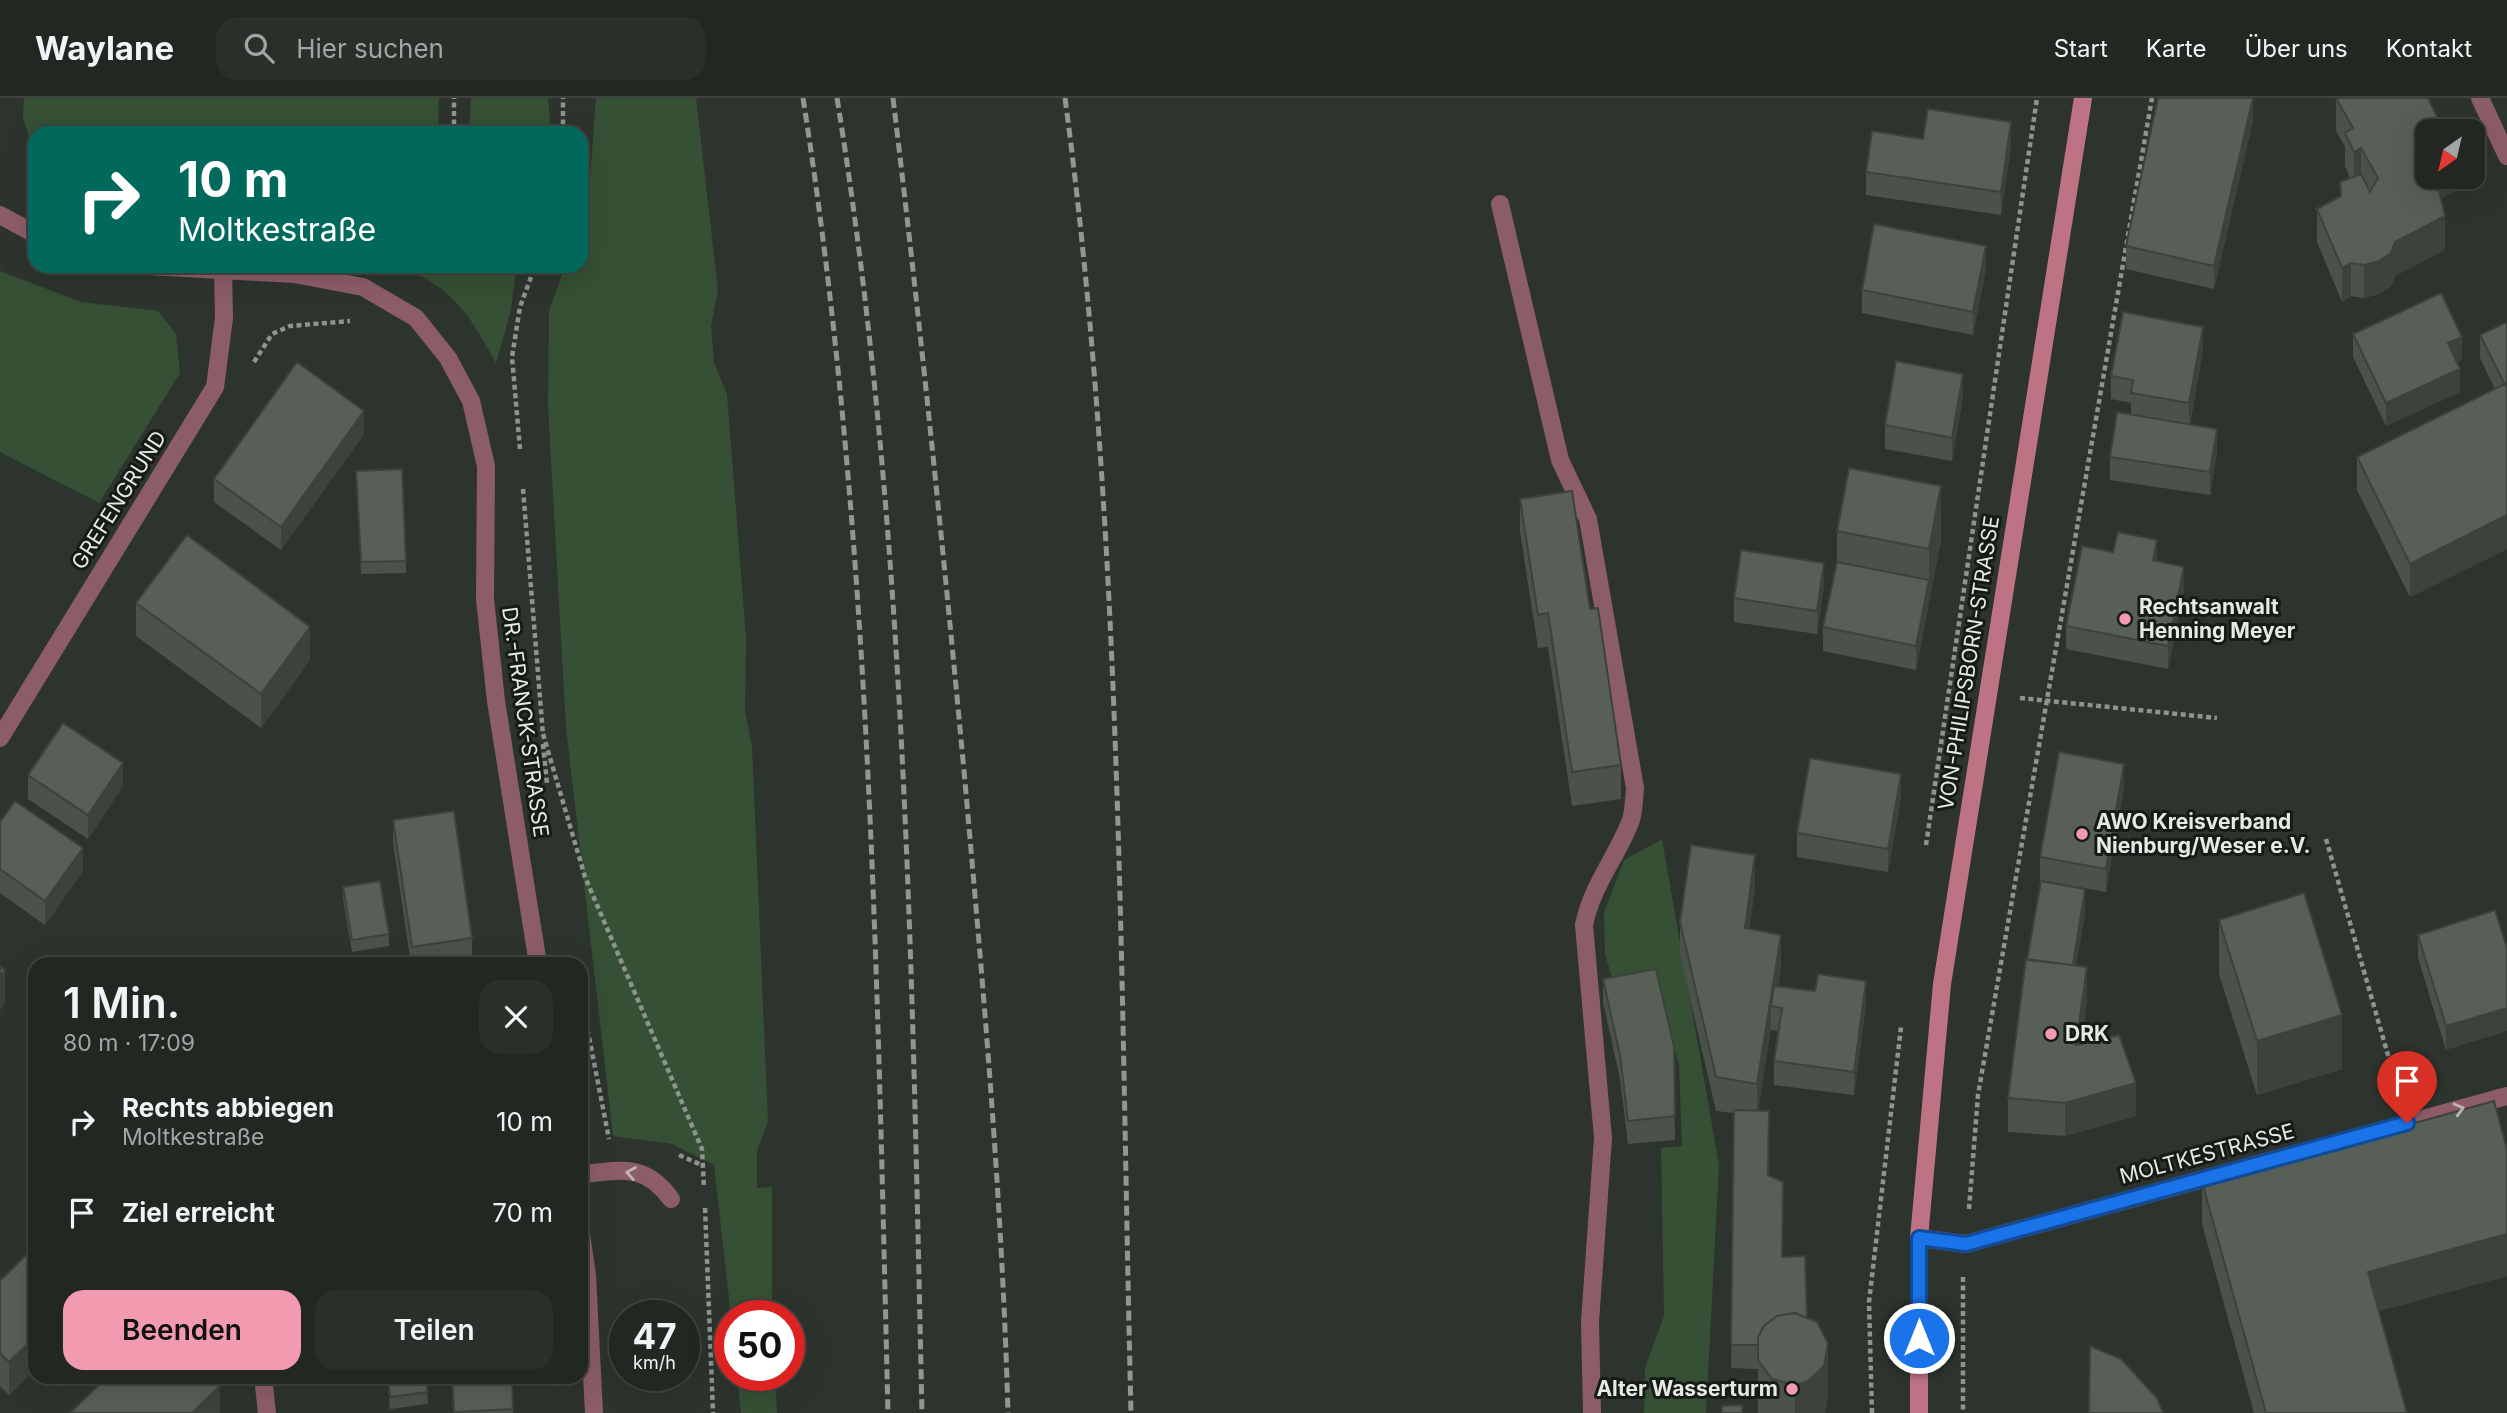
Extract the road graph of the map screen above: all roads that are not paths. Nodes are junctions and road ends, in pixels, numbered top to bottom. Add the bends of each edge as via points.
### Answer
1 (2083, 98) edge
2 (2480, 98) edge
3 (2507, 156) edge
4 (1500, 204) dead end
5 (0, 215) edge
6 (28, 230) edge
7 (223, 273) edge
8 (281, 273) edge
9 (0, 738) edge
10 (537, 957) edge
11 (2507, 1096) edge
12 (588, 1174) edge
13 (671, 1199) dead end
14 (1919, 1238) junction
15 (588, 1295) edge
16 (264, 1384) edge
17 (267, 1413) edge
18 (594, 1413) edge
19 (1592, 1413) edge
20 (1919, 1413) edge

1 - 14 main road, VON-PHILIPSBORN-STRASSE via 1942,984
2 - 3 street
4 - 19 street via 1560,460 1588,519 1635,788 1632,819 1600,878 1584,925 1603,1138 1590,1322
5 - 6 street
7 - 9 street, GREFENGRUND via 224,318 215,387
8 - 10 street, DR.-FRANCK-STRASSE via 363,287 388,299 416,318 448,358 471,401 486,466 485,599 496,701
14 -> 11 street, MOLTKESTRASSE via 1966,1244
13 -> 12 street via 657,1181 630,1171
14 - 20 main road, VON-PHILIPSBORN-STRASSE
15 - 18 street
16 - 17 street

